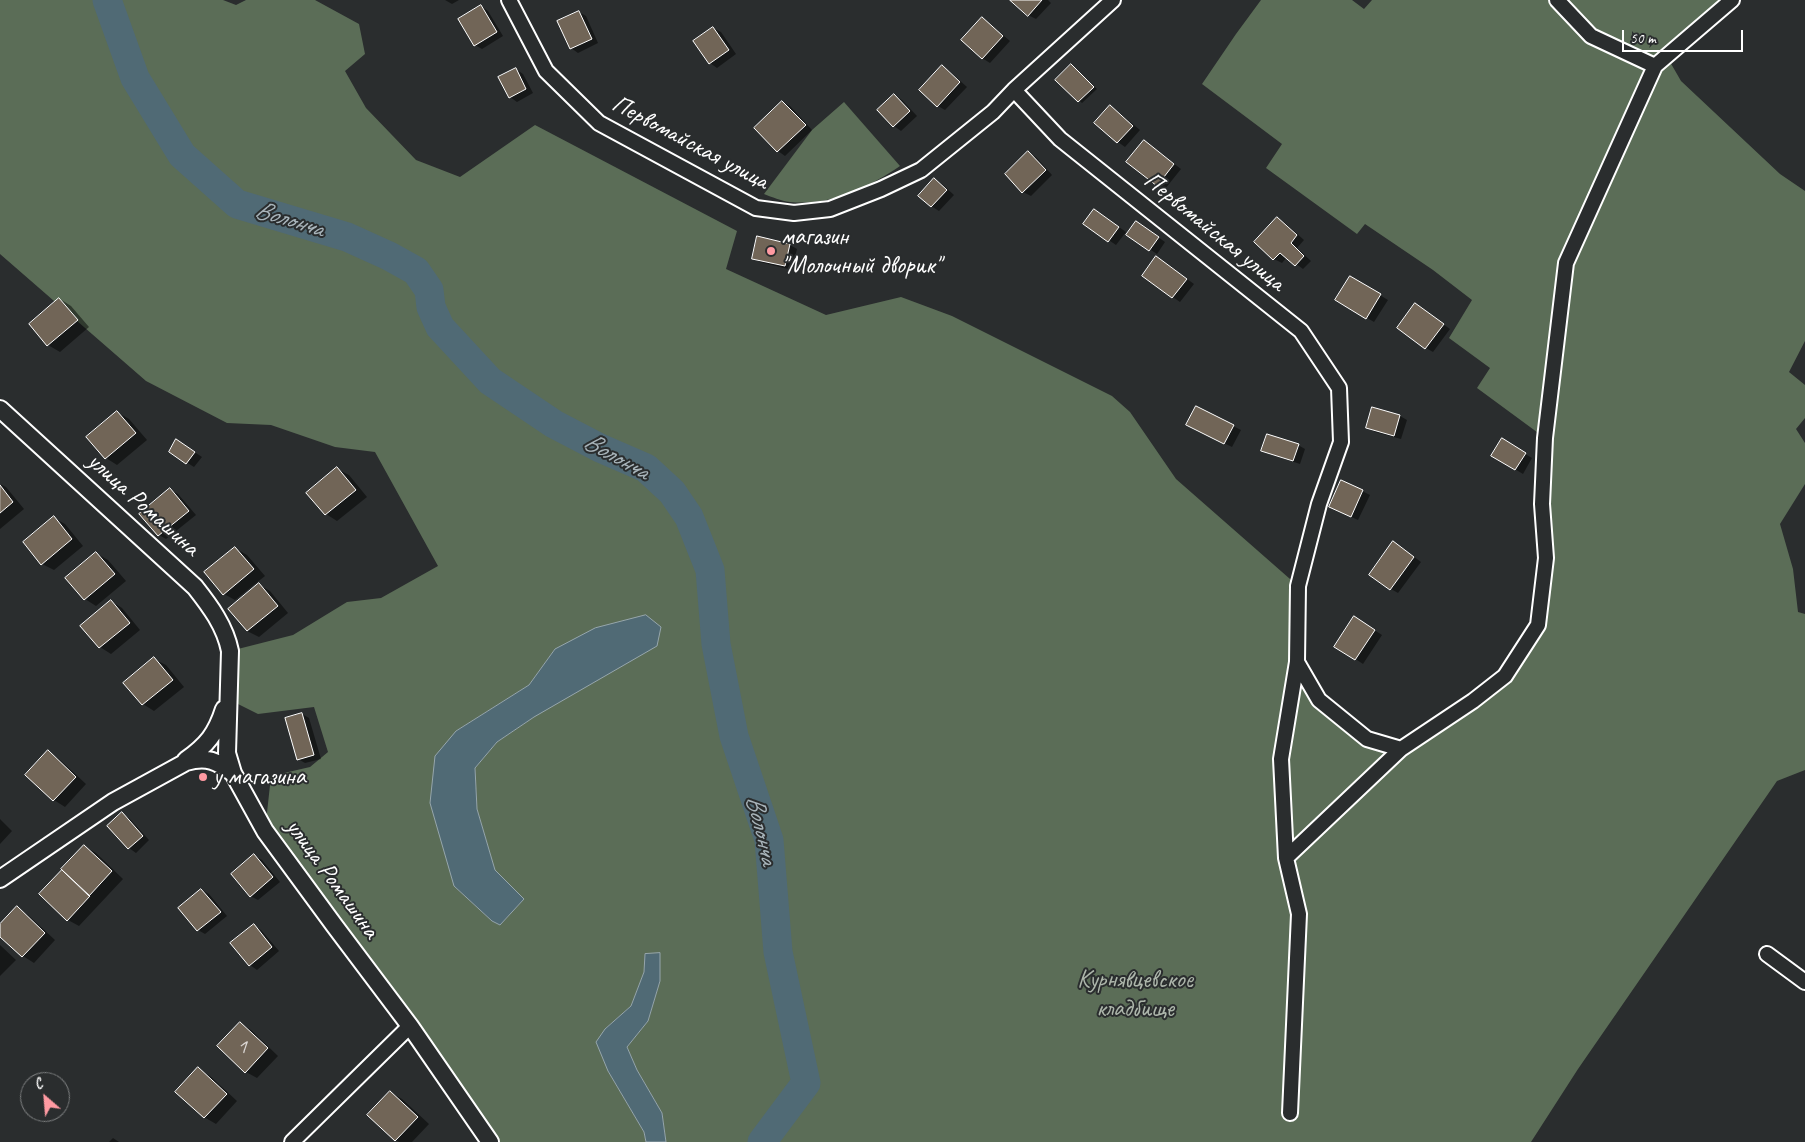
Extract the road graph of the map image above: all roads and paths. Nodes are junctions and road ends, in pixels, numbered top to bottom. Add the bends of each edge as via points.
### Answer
1 (509, 0) edge
2 (1113, 0) edge
3 (1557, 0) edge
4 (1732, 0) edge
5 (1655, 66) junction
6 (1014, 90) junction
7 (0, 409) edge
8 (1297, 662) junction
9 (228, 699) junction
10 (1401, 749) junction
11 (174, 768) junction
12 (233, 773) junction
13 (1286, 858) junction
14 (0, 879) edge
15 (1767, 954) dead end
16 (1805, 982) edge
17 (410, 1026) junction
18 (1290, 1112) dead end
19 (292, 1142) edge
20 (490, 1142) edge

1 - 6 street, Первомайская улица via 546,71 599,123 756,208 794,213 830,209 881,189 921,170 993,112
2 - 6 street
3 - 5 street via 1591,36
4 - 5 street
5 - 10 street via 1566,263 1545,438 1542,504 1546,558 1538,625 1505,676
6 - 8 street, Первомайская улица via 1060,139 1301,331 1339,388 1341,442 1319,504 1298,586
7 - 9 street, улица Ромашина via 195,587 211,607 228,640
8 - 10 street via 1319,700 1367,739
8 - 13 street, Первомайская улица via 1281,759
9 - 11 street via 209,742
9 - 12 street, улица Ромашина via 226,753
10 - 13 street
11 - 12 street via 198,759 208,759
11 - 14 street via 112,802
12 - 17 street, улица Ромашина via 265,831
13 - 18 street, Первомайская улица via 1299,914
15 - 16 street
17 - 19 street
17 - 20 street, улица Ромашина

